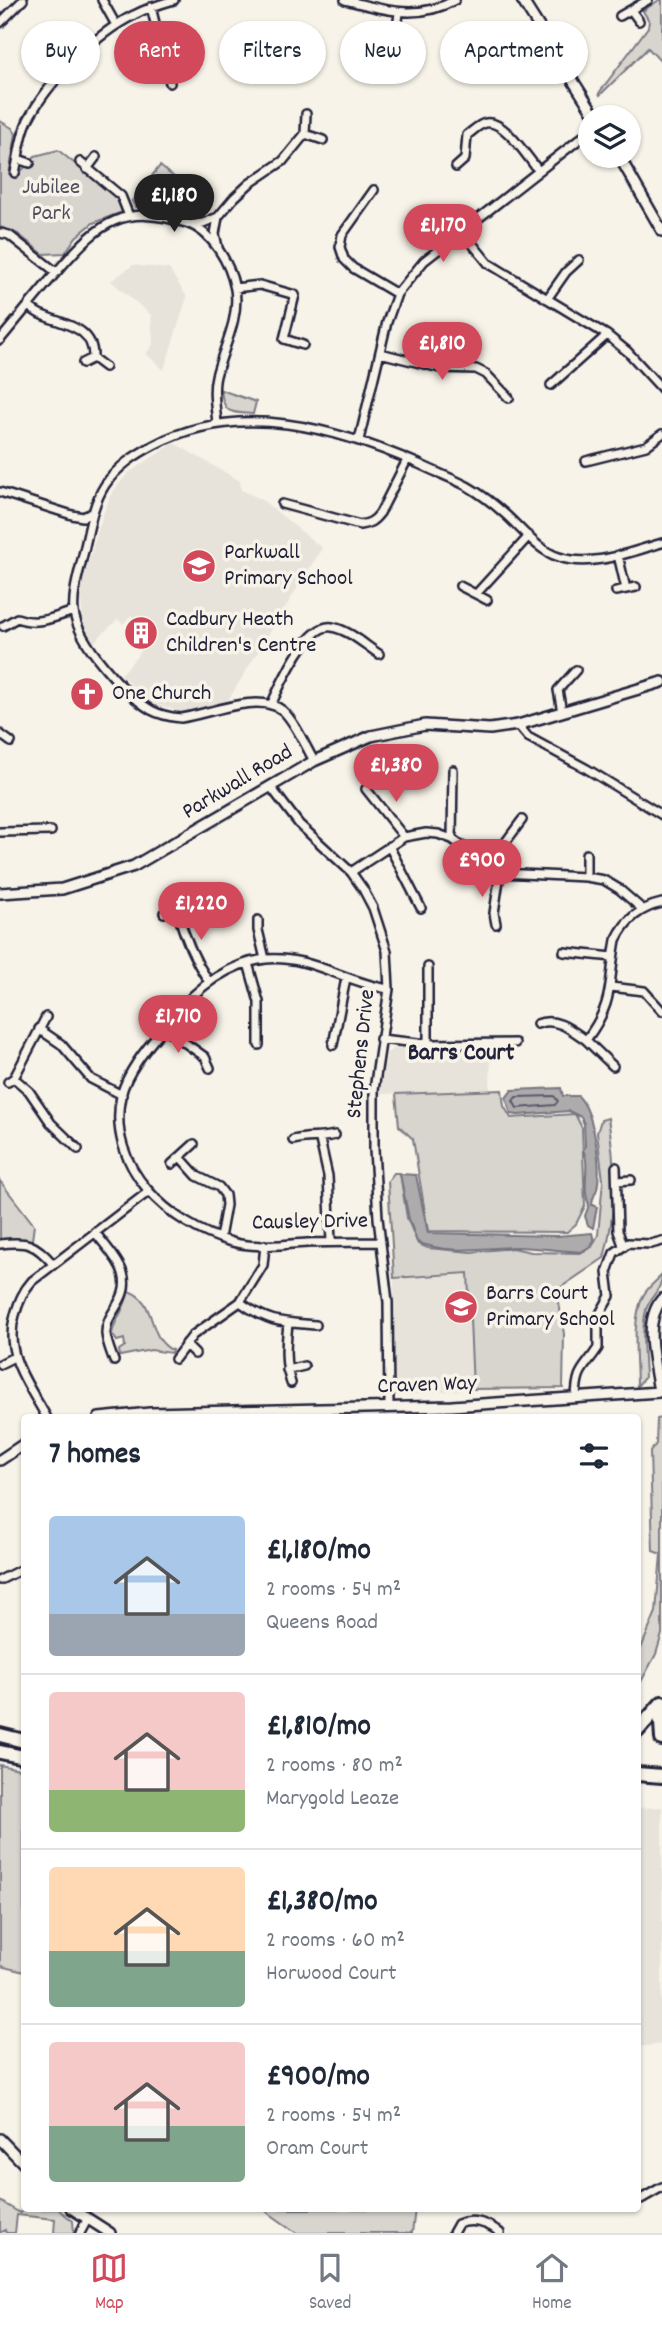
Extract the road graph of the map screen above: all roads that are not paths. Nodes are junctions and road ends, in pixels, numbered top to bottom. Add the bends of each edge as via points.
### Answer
1 (23, 0) edge
2 (102, 0) edge
3 (174, 0) edge
4 (345, 0) edge
5 (455, 0) edge
6 (522, 0) edge
7 (648, 0) edge
8 (151, 7) junction
9 (631, 10) junction
10 (399, 13) junction
11 (620, 16) dead end
12 (115, 21) edge
13 (125, 21) edge
14 (154, 21) edge
15 (398, 21) edge
16 (639, 21) dead end
17 (0, 23) edge
18 (114, 28) edge
19 (588, 105) edge
20 (306, 114) dead end
21 (305, 134) junction
22 (323, 140) dead end
23 (578, 140) edge
24 (96, 157) dead end
25 (18, 159) junction
26 (80, 162) dead end
27 (30, 163) dead end
28 (456, 167) dead end
29 (626, 168) edge
30 (87, 169) junction
31 (538, 170) junction
32 (15, 173) dead end
33 (374, 190) dead end
34 (129, 216) junction
35 (218, 217) junction
36 (190, 224) junction
37 (462, 231) junction
38 (662, 231) edge
39 (0, 233) edge
40 (218, 249) junction
41 (579, 260) dead end
42 (56, 272) junction
43 (235, 288) junction
44 (397, 294) junction
45 (547, 299) junction
46 (27, 306) junction
47 (607, 335) junction
48 (0, 340) edge
49 (303, 345) dead end
50 (380, 353) junction
51 (93, 358) junction
52 (83, 363) dead end
53 (105, 367) dead end
54 (551, 386) dead end
55 (662, 389) edge
56 (509, 398) dead end
57 (217, 424) junction
58 (662, 434) edge
59 (359, 440) junction
60 (407, 460) junction
61 (586, 461) dead end
62 (0, 492) edge
63 (282, 504) dead end
64 (297, 508) junction
65 (92, 513) junction
66 (294, 519) dead end
67 (529, 536) junction
68 (662, 543) edge
69 (618, 555) junction
70 (460, 586) dead end
71 (636, 587) dead end
72 (626, 589) junction
73 (616, 591) dead end
74 (477, 593) junction
75 (487, 600) dead end
76 (74, 611) junction
77 (3, 626) dead end
78 (379, 654) dead end
79 (576, 670) dead end
80 (662, 682) edge
81 (271, 705) junction
82 (562, 712) junction
83 (518, 725) junction
84 (0, 734) edge
85 (10, 742) dead end
86 (314, 761) junction
87 (453, 770) dead end
88 (270, 786) junction
89 (366, 789) dead end
90 (662, 815) edge
91 (522, 820) dead end
92 (51, 831) dead end
93 (0, 832) edge
94 (404, 837) junction
95 (452, 839) junction
96 (389, 846) junction
97 (586, 854) dead end
98 (488, 866) junction
99 (351, 872) junction
100 (500, 873) junction
101 (586, 877) junction
102 (0, 892) edge
103 (662, 903) edge
104 (188, 905) dead end
105 (421, 908) dead end
106 (641, 908) junction
107 (177, 909) junction
108 (164, 913) dead end
109 (258, 920) dead end
110 (496, 924) dead end
111 (564, 953) dead end
112 (613, 957) junction
113 (265, 959) junction
114 (248, 963) junction
115 (428, 967) dead end
116 (346, 978) junction
117 (209, 982) junction
118 (611, 987) junction
119 (389, 989) junction
120 (662, 1011) edge
121 (46, 1017) dead end
122 (537, 1024) dead end
123 (164, 1028) junction
124 (39, 1029) junction
125 (380, 1039) junction
126 (586, 1040) junction
127 (515, 1043) dead end
128 (429, 1044) junction
129 (259, 1045) dead end
130 (333, 1045) dead end
131 (613, 1066) dead end
132 (210, 1068) dead end
133 (122, 1095) junction
134 (335, 1135) dead end
135 (293, 1140) dead end
136 (320, 1140) junction
137 (194, 1144) dead end
138 (78, 1149) dead end
139 (180, 1157) junction
140 (172, 1164) dead end
141 (616, 1167) dead end
142 (631, 1180) dead end
143 (617, 1181) junction
144 (148, 1192) junction
145 (94, 1232) junction
146 (220, 1238) junction
147 (381, 1241) junction
148 (662, 1241) edge
149 (331, 1242) junction
150 (0, 1244) edge
151 (265, 1245) junction
152 (623, 1245) junction
153 (53, 1265) junction
154 (662, 1299) edge
155 (240, 1302) junction
156 (288, 1323) junction
157 (316, 1325) dead end
158 (185, 1344) junction
159 (195, 1354) dead end
160 (13, 1357) junction
161 (174, 1359) dead end
162 (114, 1361) dead end
163 (0, 1364) edge
164 (304, 1366) dead end
165 (287, 1370) junction
166 (291, 1383) dead end
167 (576, 1398) junction
168 (389, 1407) junction
169 (331, 1413) edge
170 (45, 1414) edge
171 (240, 1414) edge
172 (21, 1446) edge
173 (0, 1460) edge
174 (21, 1570) edge
175 (0, 1580) edge
176 (661, 1705) edge
177 (641, 1727) edge
178 (0, 1735) edge
179 (662, 1739) edge
180 (21, 1740) edge
181 (0, 1752) edge
182 (21, 1756) edge
183 (641, 1774) edge
184 (662, 1776) edge
185 (0, 2140) edge
186 (21, 2161) edge
187 (662, 2187) edge
188 (641, 2199) dead end
189 (76, 2212) edge
190 (87, 2220) junction
191 (80, 2233) edge
192 (110, 2233) edge
193 (453, 2233) edge
194 (500, 2233) edge

1 - 17 street
2 - 12 street
3 - 8 street
4 - 10 street
5 - 10 street via 434,10
6 - 19 street
7 - 9 street
8 - 13 street
8 - 14 street
9 - 11 street
9 - 16 street
10 - 15 street
18 - 25 street via 74,61 45,96 22,135
20 - 21 street
21 - 22 street
21 - 35 street via 284,161 249,184
23 - 31 street
24 - 30 street
25 - 27 street
25 - 32 street
26 - 30 street
28 - 31 street via 465,159 467,135 487,122 506,131
29 - 38 street
30 - 34 street via 121,196
31 - 37 street
33 - 44 street via 342,235 340,247 353,268
34 - 36 street
34 - 42 street via 99,228
35 - 36 street
35 - 40 street
36 - 40 street
37 - 44 street via 417,269
37 - 45 street via 488,262
39 - 42 street via 9,235
40 - 43 street
41 - 45 street
42 - 46 street
43 - 49 street via 260,285 295,295 284,339
43 - 57 street via 234,321 215,379
44 - 50 street
45 - 47 street
46 - 48 street
46 - 51 street via 80,330 89,339
47 - 54 street
47 - 55 street
50 - 56 street via 440,368 476,369
50 - 59 street
51 - 52 street
51 - 53 street
57 - 59 street via 288,424
57 - 65 street via 184,430 130,457 105,485
58 - 61 street via 639,448
59 - 60 street
60 - 64 street via 380,513 366,524
60 - 67 street via 466,486
62 - 65 street via 72,515
63 - 64 street
64 - 66 street
65 - 76 street
67 - 69 street via 563,559 583,562
67 - 74 street
68 - 69 street
69 - 72 street
70 - 74 street
71 - 72 street
72 - 73 street
74 - 75 street
76 - 77 street via 40,622 17,618
76 - 81 street via 78,629 95,656 152,710 181,718 247,704
78 - 81 street via 332,627 318,629
79 - 82 street via 558,690
80 - 82 street, Parkwall Road
81 - 86 street via 288,717
82 - 83 street, Parkwall Road
83 - 86 street, Parkwall Road via 490,729 412,726 355,741
83 - 90 street via 528,737
84 - 85 street
86 - 88 street, Parkwall Road
87 - 95 street
88 - 99 street, Stephens Drive via 299,824
88 - 102 street, Parkwall Road via 118,873 62,889
89 - 94 street
91 - 98 street
92 - 93 street
94 - 95 street via 426,833
94 - 96 street
95 - 98 street
96 - 99 street
96 - 105 street
97 - 101 street
98 - 100 street
99 - 119 street, Stephens Drive via 373,908 387,951
100 - 101 street
100 - 110 street
101 - 106 street via 612,884
103 - 106 street
104 - 107 street
106 - 112 street via 619,934
107 - 108 street
107 - 117 street via 184,936
109 - 113 street
111 - 112 street
112 - 118 street
113 - 114 street, Causley Drive
113 - 116 street, Causley Drive via 317,964
114 - 117 street, Causley Drive
114 - 129 street via 259,1002
115 - 128 street
116 - 119 street, Causley Drive
116 - 130 street
117 - 123 street, Causley Drive
118 - 120 street via 644,990
118 - 126 street via 605,1012
119 - 125 street, Stephens Drive
121 - 124 street
122 - 126 street via 552,1021
123 - 132 street via 205,1058
123 - 133 street, Causley Drive via 132,1072
124 - 133 street via 61,1044 92,1079
124 - 138 street via 11,1080 34,1097 51,1123
125 - 128 street
125 - 147 street, Stephens Drive via 374,1149
126 - 131 street
127 - 128 street
133 - 144 street, Causley Drive via 118,1130 128,1160
134 - 136 street
135 - 136 street
136 - 149 street via 328,1176
137 - 139 street
139 - 140 street
139 - 146 street via 225,1195
141 - 143 street
142 - 143 street
143 - 152 street via 618,1231
144 - 145 street
144 - 146 street, Causley Drive via 197,1229
145 - 153 street
145 - 162 street via 119,1265 124,1280 122,1300 106,1332
146 - 151 street, Causley Drive
147 - 149 street, Causley Drive
147 - 168 street, Stephens Drive via 388,1302
148 - 152 street
149 - 151 street, Causley Drive
150 - 153 street via 34,1245
151 - 155 street via 263,1265
152 - 167 street via 608,1263 610,1296 598,1317 598,1348 577,1378
153 - 160 street via 32,1280 19,1299 11,1328
154 - 167 street, Craven Way via 653,1314 652,1336 659,1392
155 - 156 street via 261,1317
155 - 158 street
156 - 157 street
156 - 165 street
158 - 159 street
158 - 161 street
160 - 163 street
160 - 170 street
164 - 165 street
165 - 166 street
167 - 168 street, Craven Way
168 - 169 street, Craven Way
169 - 171 street, Craven Way
172 - 173 street
174 - 175 street
176 - 177 highway
176 - 179 highway
178 - 180 highway
181 - 182 highway
183 - 184 highway
185 - 186 street
187 - 188 street
189 - 190 street
190 - 191 street
190 - 192 street
193 - 194 street via 458,2224 471,2221

